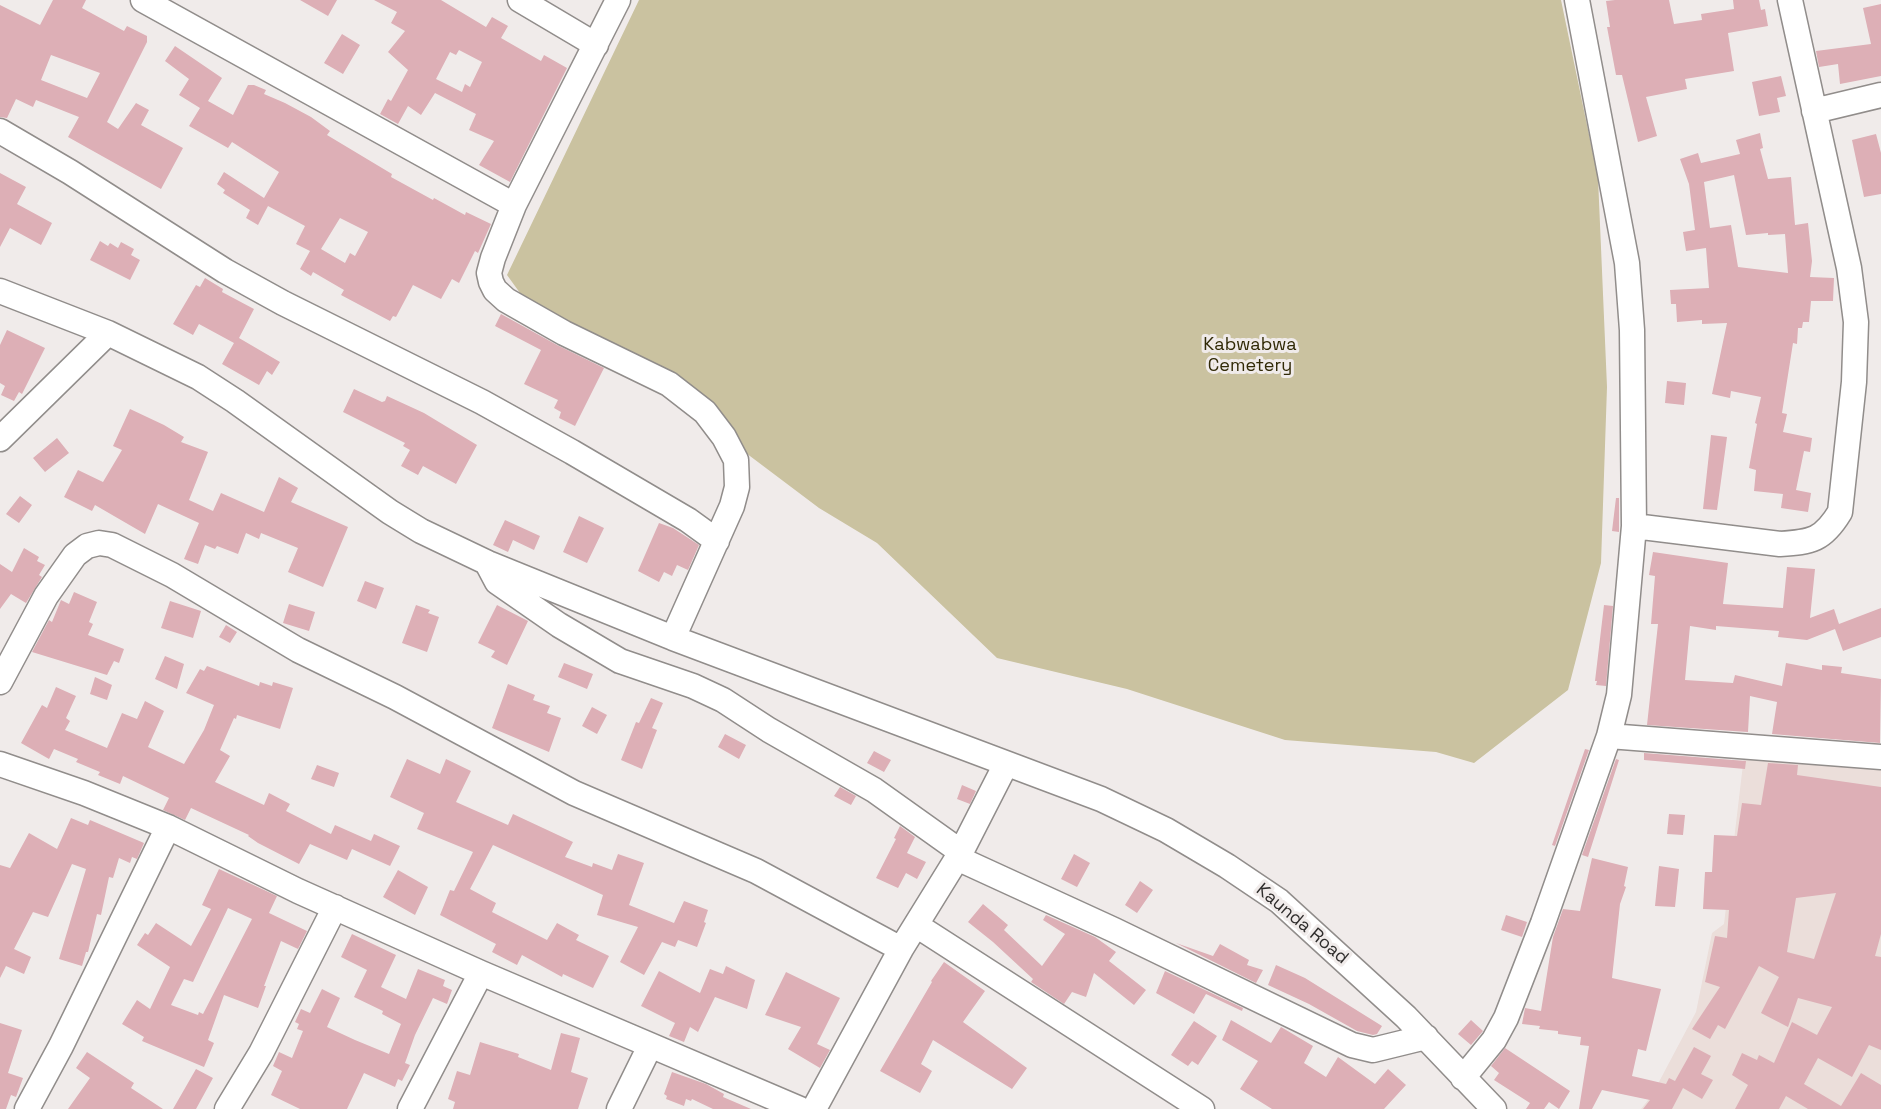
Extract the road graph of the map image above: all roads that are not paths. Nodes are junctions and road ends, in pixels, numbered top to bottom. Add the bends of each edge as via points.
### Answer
1 (143, 0) edge
2 (520, 0) edge
3 (618, 0) edge
4 (1577, 0) edge
5 (1790, 0) edge
6 (596, 45) junction
7 (1881, 95) edge
8 (1814, 111) junction
9 (0, 131) edge
10 (514, 205) junction
11 (0, 291) edge
12 (108, 333) junction
13 (0, 439) edge
14 (1634, 526) junction
15 (717, 541) junction
16 (488, 563) junction
17 (673, 638) junction
18 (0, 682) edge
19 (1609, 736) junction
20 (1881, 758) edge
21 (0, 764) edge
22 (1006, 764) junction
23 (168, 827) junction
24 (959, 855) junction
25 (335, 907) junction
26 (916, 925) junction
27 (901, 950) junction
28 (481, 973) junction
29 (1426, 1037) junction
30 (650, 1046) junction
31 (1463, 1078) junction
32 (27, 1109) edge
33 (227, 1109) edge
34 (410, 1109) edge
35 (619, 1109) edge
36 (800, 1109) edge
37 (814, 1109) edge
38 (1202, 1109) edge
39 (1494, 1109) edge

1 - 10 street
2 - 6 street
3 - 6 street
4 - 14 street via 1627,263 1632,330
5 - 8 street
6 - 10 street
7 - 8 street
8 - 14 street via 1849,268 1856,322 1854,382 1840,512 1829,529 1814,539 1780,544
9 - 15 street via 225,271 492,407 688,520
10 - 15 street via 489,273 495,290 564,333 669,384 705,412 736,460 737,487
11 - 12 street, Kaunda Road
12 - 13 street
12 - 16 street, Kaunda Road via 198,377 390,512
14 - 19 street via 1619,695
15 - 17 street
16 - 17 street, Kaunda Road
16 - 24 street via 497,582 559,625 620,661 723,700 874,790
17 - 22 street, Kaunda Road
18 - 27 street via 46,596 75,555 87,546 112,545 298,650 574,793 756,871
19 - 20 street
19 - 31 street via 1506,1018 1494,1040
21 - 23 street
22 - 24 street
22 - 29 street, Kaunda Road via 1101,799 1166,830 1227,866 1300,919
23 - 25 street
23 - 32 street
24 - 26 street
24 - 29 street via 1352,1045 1373,1050
25 - 28 street
25 - 33 street via 261,1053
26 - 27 street
26 - 38 street
27 - 37 street
28 - 30 street
28 - 34 street
29 - 31 street, Kaunda Road
30 - 35 street
30 - 36 street
31 - 39 street, Kaunda Road

